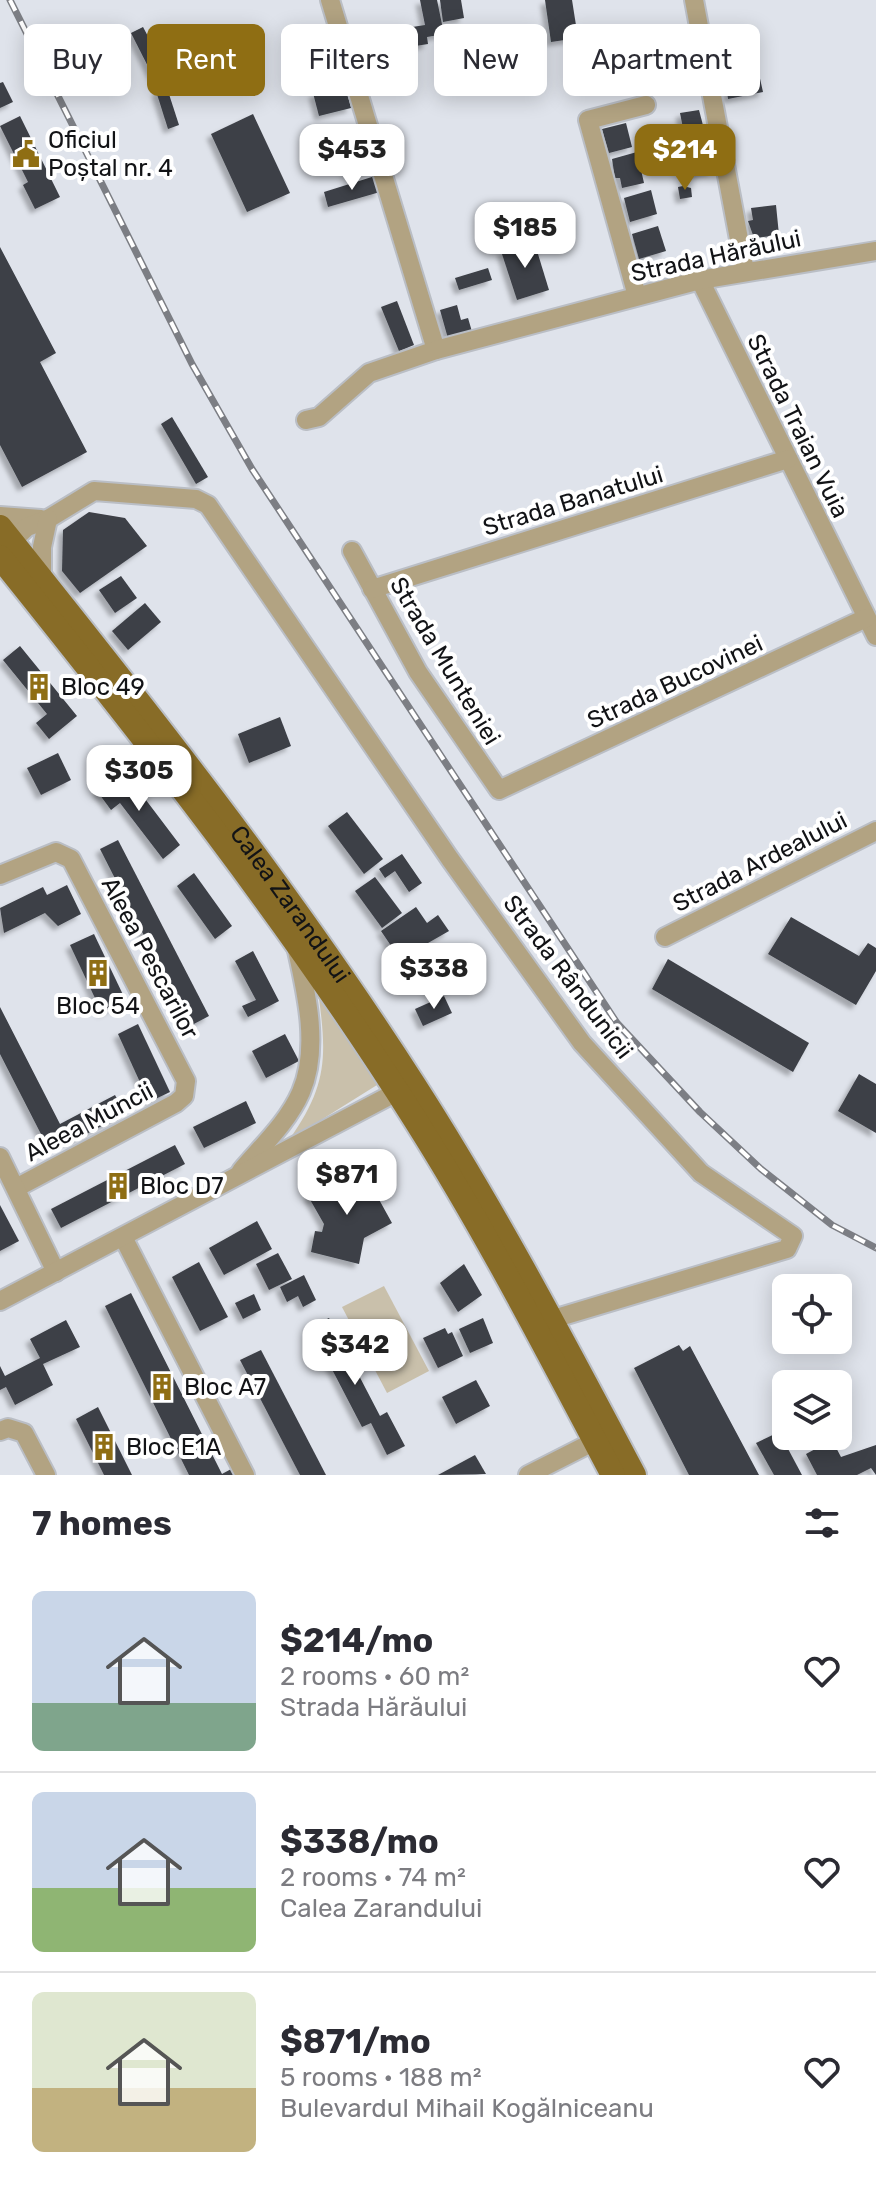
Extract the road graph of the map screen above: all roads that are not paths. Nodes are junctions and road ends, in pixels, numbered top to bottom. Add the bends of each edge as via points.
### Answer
1 (330, 0) edge
2 (694, 0) edge
3 (646, 105) dead end
4 (876, 251) edge
5 (745, 271) junction
6 (700, 280) junction
7 (637, 296) junction
8 (436, 350) junction
9 (306, 420) dead end
10 (788, 459) junction
11 (0, 516) edge
12 (48, 519) junction
13 (3, 545) edge
14 (352, 551) dead end
15 (42, 580) junction
16 (372, 589) junction
17 (866, 618) junction
18 (876, 636) edge
19 (503, 790) joint
20 (876, 831) edge
21 (0, 875) edge
22 (665, 937) dead end
23 (295, 944) junction
24 (404, 1087) junction
25 (184, 1096) joint
26 (0, 1157) edge
27 (233, 1180) junction
28 (16, 1188) junction
29 (123, 1237) junction
30 (56, 1272) junction
31 (0, 1301) edge
32 (553, 1319) junction
33 (0, 1431) edge
34 (595, 1441) junction
35 (46, 1475) edge
36 (245, 1475) edge
37 (528, 1475) edge
38 (613, 1475) edge
39 (634, 1475) edge

1 - 8 street
2 - 5 street
3 - 7 street via 588,120
4 - 5 street, Strada Hărăului
5 - 6 street, Strada Hărăului
6 - 7 street, Strada Hărăului
6 - 10 street, Strada Traian Vuia
7 - 8 street, Strada Hărăului
8 - 9 street, Strada Hărăului via 369,373 323,415
10 - 16 street, Strada Banatului
10 - 17 street, Strada Traian Vuia
11 - 12 street
12 - 13 street via 34,537
12 - 15 street
12 - 32 street, Strada Rândunicii via 94,491 196,499 211,508 582,1043 701,1173 793,1236 787,1249
13 - 15 main road, Calea Zarandului
13 - 23 main road, Calea Zarandului
14 - 16 street, Strada Munteniei
15 - 24 main road, Calea Zarandului via 168,738 317,943
16 - 19 street, Strada Munteniei via 418,672 495,787
17 - 18 street, Strada Traian Vuia
17 - 19 street, Strada Bucovinei
20 - 22 street, Strada Ardealului
21 - 25 street, Aleea Pescarilor via 56,852 71,859 183,1073
23 - 24 main road, Calea Zarandului
23 - 27 street via 308,1018 305,1078 287,1115
24 - 27 street
24 - 32 main road, Calea Zarandului
24 - 34 main road, Calea Zarandului
25 - 28 street, Aleea Muncii
26 - 28 street, Aleea Muncii
27 - 29 street
28 - 30 street, Aleea Muncii
29 - 30 street
29 - 36 street
30 - 31 street
32 - 39 main road, Calea Zarandului
33 - 35 street via 24,1433
34 - 37 street
34 - 38 main road, Calea Zarandului

